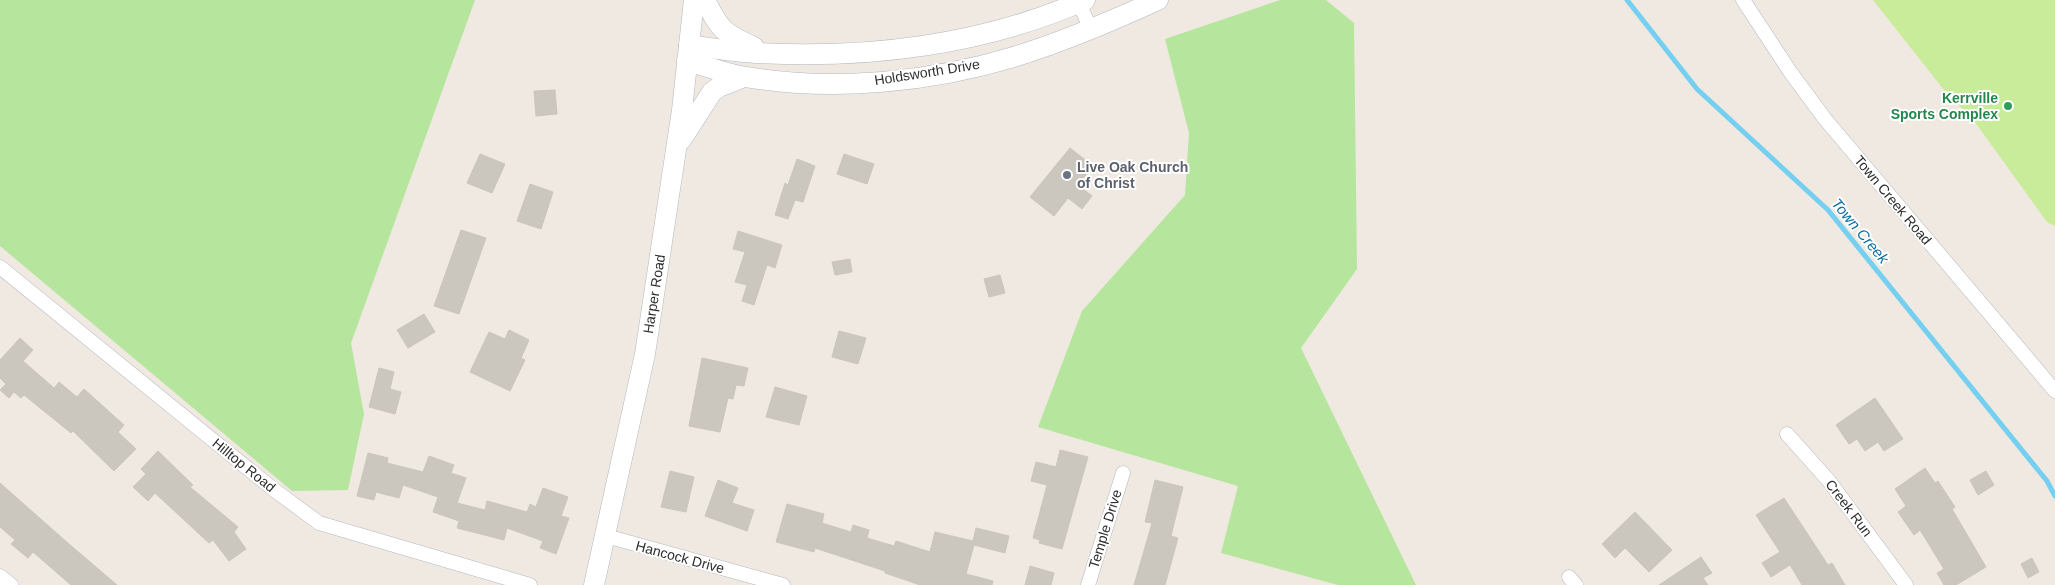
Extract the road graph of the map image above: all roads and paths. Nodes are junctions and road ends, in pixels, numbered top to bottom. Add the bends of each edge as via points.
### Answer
1 (694, 0) edge
2 (705, 0) edge
3 (1158, 0) edge
4 (1743, 0) edge
5 (1082, 1) edge
6 (1091, 30) junction
7 (688, 53) junction
8 (770, 53) junction
9 (744, 77) junction
10 (676, 149) junction
11 (0, 267) edge
12 (2055, 391) edge
13 (1787, 434) dead end
14 (1123, 473) dead end
15 (606, 536) junction
16 (0, 576) edge
17 (11, 585) edge
18 (530, 585) edge
19 (594, 585) edge
20 (783, 585) edge
21 (1088, 585) edge
22 (1906, 585) edge

1 - 7 main road, Harper Road
2 - 8 main road via 719,26 728,34
3 - 6 main road, Holdsworth Drive
4 - 12 street, Town Creek Road via 1825,119
5 - 6 street
5 - 8 main road, Holdsworth Drive via 1008,28 947,42 887,51
6 - 9 main road, Holdsworth Drive via 1016,56 899,80 795,83
7 - 8 main road, Holdsworth Drive
7 - 9 main road, Holdsworth Drive
7 - 10 main road, Harper Road
9 - 10 main road via 712,92
10 - 15 main road, Harper Road via 645,354
11 - 18 street, Hilltop Road via 319,523
13 - 22 street, Creek Run via 1829,481
14 - 21 street, Temple Drive
15 - 19 main road, Harper Road
15 - 20 street, Hancock Drive
16 - 17 street

